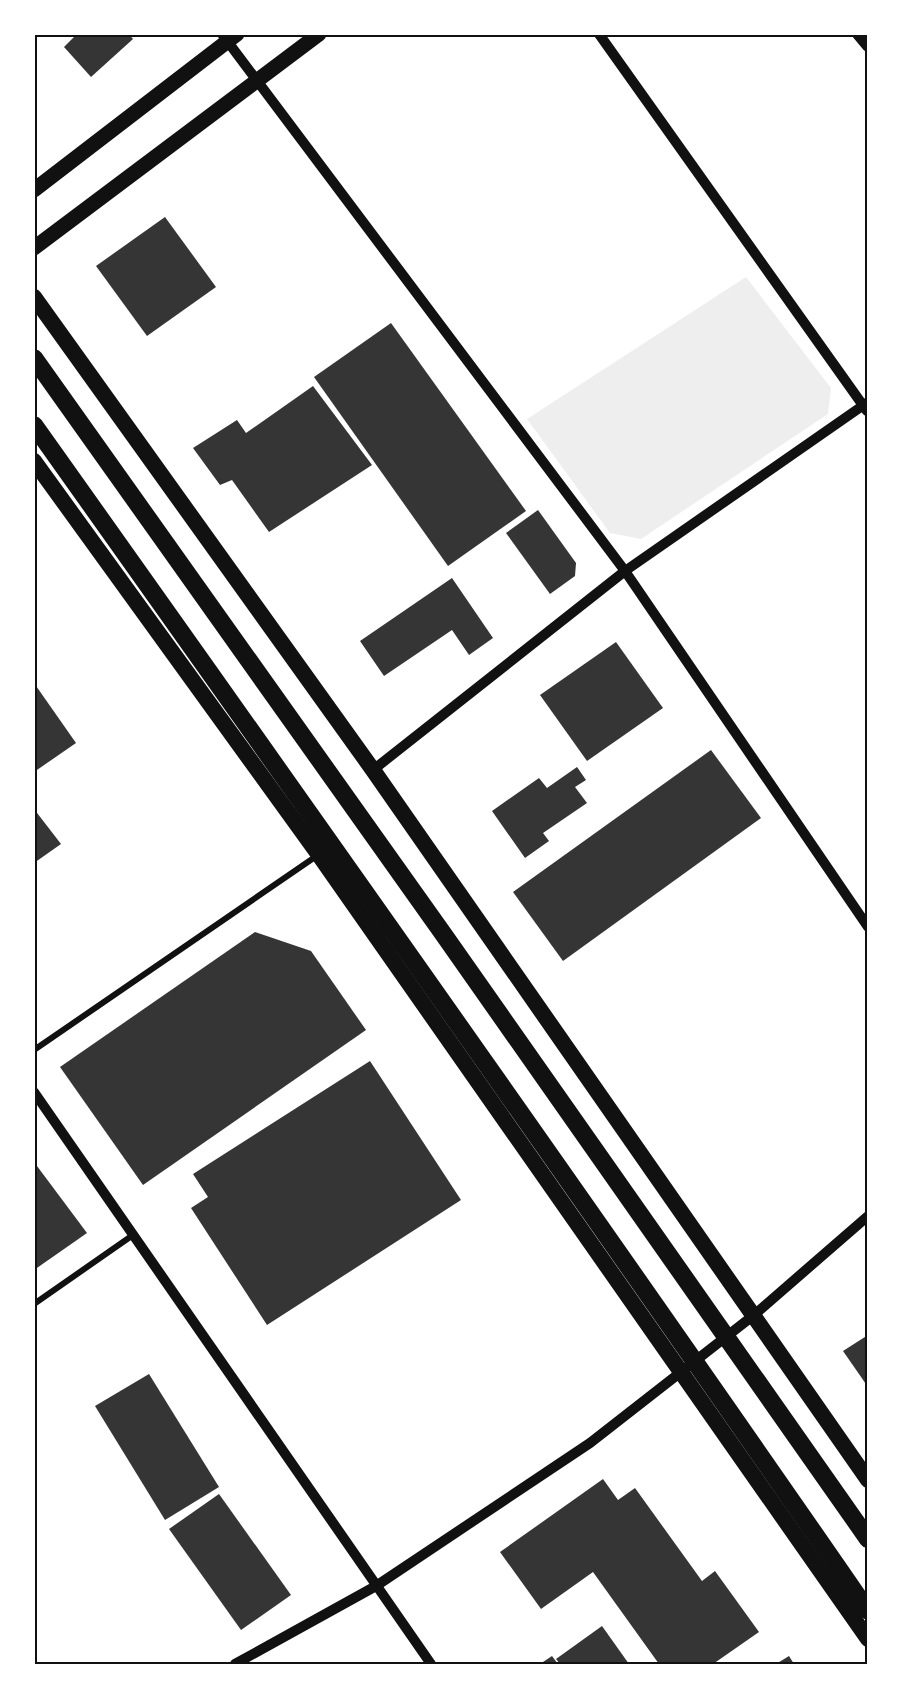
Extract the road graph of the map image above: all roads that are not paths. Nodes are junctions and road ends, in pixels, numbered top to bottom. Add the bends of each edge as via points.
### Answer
1 (319, 34) edge
2 (599, 34) edge
3 (858, 34) edge
4 (229, 37) edge
5 (867, 46) edge
6 (257, 81) junction
7 (34, 190) edge
8 (34, 248) edge
9 (34, 297) edge
10 (34, 358) edge
11 (866, 406) edge
12 (34, 424) edge
13 (34, 461) edge
14 (625, 571) junction
15 (373, 770) junction
16 (319, 855) junction
17 (867, 927) edge
18 (34, 1050) edge
19 (34, 1092) edge
20 (867, 1216) edge
21 (133, 1235) junction
22 (34, 1304) edge
23 (754, 1315) junction
24 (681, 1373) junction
25 (867, 1480) edge
26 (867, 1539) edge
27 (376, 1586) junction
28 (867, 1611) edge
29 (867, 1639) edge
30 (235, 1665) edge
31 (431, 1665) edge

1 - 6 main road
2 - 11 street
3 - 5 main road
4 - 6 street
4 - 7 main road
6 - 8 main road
6 - 14 street
9 - 15 highway
10 - 26 highway
11 - 14 street
12 - 28 highway
13 - 16 highway
14 - 15 street
14 - 17 street
15 - 23 highway
16 - 18 street
16 - 24 highway
19 - 21 street
20 - 23 street
21 - 22 street
21 - 27 street
23 - 24 street
23 - 25 highway
24 - 27 street via 590,1443
24 - 29 highway
27 - 30 street
27 - 31 street

